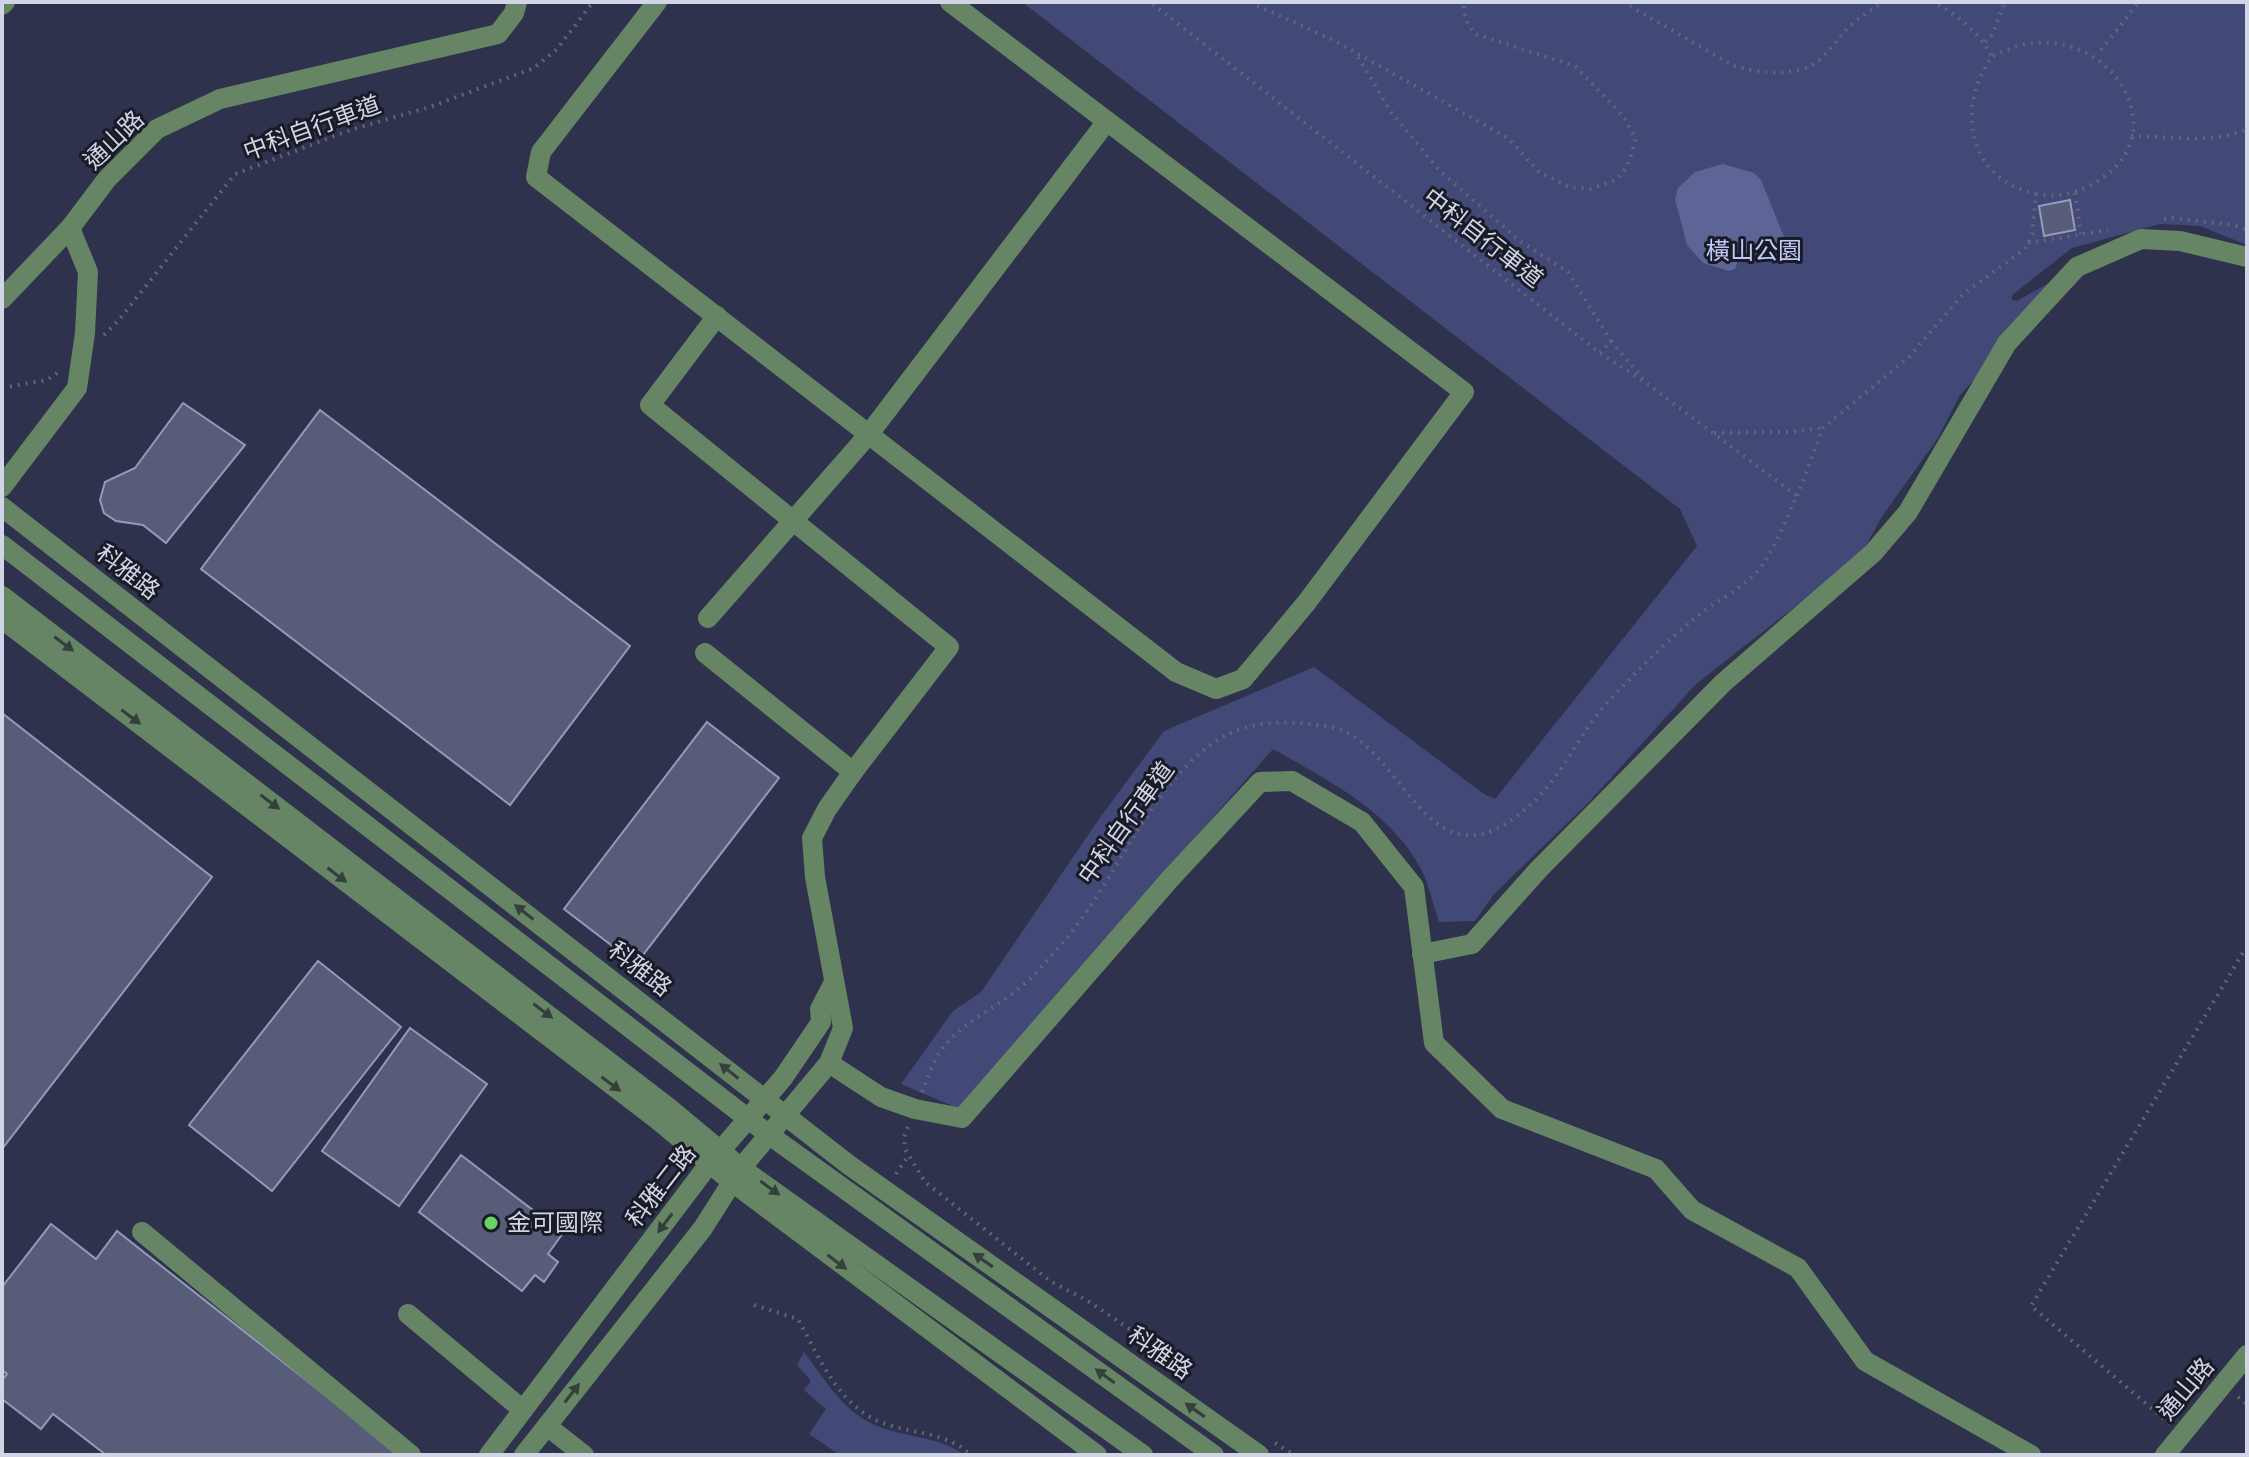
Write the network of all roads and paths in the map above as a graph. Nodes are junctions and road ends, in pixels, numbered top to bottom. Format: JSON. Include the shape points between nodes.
{"nodes":[{"id":1,"x":517,"y":2,"type":"edge"},
{"id":2,"x":593,"y":2,"type":"edge"},
{"id":3,"x":657,"y":2,"type":"edge"},
{"id":4,"x":950,"y":2,"type":"edge"},
{"id":5,"x":1150,"y":2,"type":"edge"},
{"id":6,"x":1250,"y":2,"type":"edge"},
{"id":7,"x":1463,"y":2,"type":"edge"},
{"id":8,"x":1623,"y":2,"type":"edge"},
{"id":9,"x":1883,"y":2,"type":"edge"},
{"id":10,"x":1933,"y":2,"type":"edge"},
{"id":11,"x":1950,"y":2,"type":"edge"},
{"id":12,"x":2005,"y":2,"type":"edge"},
{"id":13,"x":2139,"y":2,"type":"edge"},
{"id":14,"x":1951,"y":10,"type":"junction"},
{"id":15,"x":2020,"y":38,"type":"dead end"},
{"id":16,"x":1985,"y":42,"type":"junction"},
{"id":17,"x":2096,"y":45,"type":"dead end"},
{"id":18,"x":2101,"y":50,"type":"junction"},
{"id":19,"x":1357,"y":55,"type":"junction"},
{"id":20,"x":2108,"y":56,"type":"dead end"},
{"id":21,"x":1992,"y":57,"type":"junction"},
{"id":22,"x":2122,"y":73,"type":"dead end"},
{"id":23,"x":1107,"y":121,"type":"junction"},
{"id":24,"x":2247,"y":129,"type":"edge"},
{"id":25,"x":2131,"y":136,"type":"junction"},
{"id":26,"x":2075,"y":193,"type":"junction"},
{"id":27,"x":2036,"y":194,"type":"junction"},
{"id":28,"x":70,"y":228,"type":"junction"},
{"id":29,"x":2081,"y":235,"type":"dead end"},
{"id":30,"x":2247,"y":257,"type":"edge"},
{"id":31,"x":2,"y":299,"type":"edge"},
{"id":32,"x":717,"y":316,"type":"junction"},
{"id":33,"x":1611,"y":341,"type":"junction"},
{"id":34,"x":1600,"y":353,"type":"junction"},
{"id":35,"x":82,"y":356,"type":"junction"},
{"id":36,"x":1646,"y":383,"type":"junction"},
{"id":37,"x":2,"y":388,"type":"edge"},
{"id":38,"x":1823,"y":428,"type":"junction"},
{"id":39,"x":1712,"y":433,"type":"junction"},
{"id":40,"x":869,"y":434,"type":"junction"},
{"id":41,"x":2,"y":487,"type":"edge"},
{"id":42,"x":1797,"y":496,"type":"junction"},
{"id":43,"x":2,"y":507,"type":"edge"},
{"id":44,"x":793,"y":521,"type":"junction"},
{"id":45,"x":2,"y":545,"type":"edge"},
{"id":46,"x":2,"y":596,"type":"edge"},
{"id":47,"x":708,"y":618,"type":"dead end"},
{"id":48,"x":2,"y":619,"type":"edge"},
{"id":49,"x":705,"y":653,"type":"dead end"},
{"id":50,"x":853,"y":772,"type":"junction"},
{"id":51,"x":2247,"y":946,"type":"edge"},
{"id":52,"x":1422,"y":954,"type":"junction"},
{"id":53,"x":833,"y":984,"type":"junction"},
{"id":54,"x":829,"y":1063,"type":"junction"},
{"id":55,"x":765,"y":1098,"type":"junction"},
{"id":56,"x":915,"y":1109,"type":"junction"},
{"id":57,"x":785,"y":1114,"type":"junction"},
{"id":58,"x":747,"y":1118,"type":"junction"},
{"id":59,"x":768,"y":1134,"type":"junction"},
{"id":60,"x":715,"y":1158,"type":"junction"},
{"id":61,"x":736,"y":1174,"type":"junction"},
{"id":62,"x":142,"y":1232,"type":"dead end"},
{"id":63,"x":754,"y":1305,"type":"dead end"},
{"id":64,"x":408,"y":1314,"type":"dead end"},
{"id":65,"x":2247,"y":1355,"type":"edge"},
{"id":66,"x":1178,"y":1373,"type":"dead end"},
{"id":67,"x":523,"y":1410,"type":"junction"},
{"id":68,"x":547,"y":1426,"type":"junction"},
{"id":69,"x":2182,"y":1434,"type":"junction"},
{"id":70,"x":1266,"y":1448,"type":"edge"},
{"id":71,"x":411,"y":1455,"type":"edge"},
{"id":72,"x":489,"y":1455,"type":"edge"},
{"id":73,"x":524,"y":1455,"type":"edge"},
{"id":74,"x":584,"y":1455,"type":"edge"},
{"id":75,"x":971,"y":1455,"type":"edge"},
{"id":76,"x":1097,"y":1455,"type":"edge"},
{"id":77,"x":1143,"y":1455,"type":"edge"},
{"id":78,"x":1214,"y":1455,"type":"edge"},
{"id":79,"x":1294,"y":1455,"type":"edge"},
{"id":80,"x":2031,"y":1455,"type":"edge"},
{"id":81,"x":2165,"y":1455,"type":"edge"}],
"edges":[{"from":1,"to":28,"type":"street","name":"通山路","via":[[498,34],[220,99],[157,129],[107,179]]},
{"from":2,"to":35,"type":"path","name":"中科自行車道","via":[[557,49],[534,68],[235,174],[118,321]]},
{"from":3,"to":32,"type":"street","via":[[541,152],[536,177]]},
{"from":4,"to":23,"type":"street"},
{"from":5,"to":34,"type":"path","name":"中科自行車道"},
{"from":6,"to":19,"type":"path"},
{"from":7,"to":19,"type":"path","via":[[1475,34],[1575,66],[1623,116],[1636,139],[1627,167],[1616,180],[1590,189],[1569,187],[1539,172],[1508,138]]},
{"from":8,"to":9,"type":"path","via":[[1734,66],[1766,71],[1802,69],[1819,61],[1848,28]]},
{"from":10,"to":14,"type":"path"},
{"from":11,"to":14,"type":"path"},
{"from":12,"to":16,"type":"path"},
{"from":13,"to":18,"type":"path"},
{"from":14,"to":16,"type":"path"},
{"from":15,"to":21,"type":"path"},
{"from":16,"to":21,"type":"path"},
{"from":17,"to":18,"type":"path"},
{"from":18,"to":20,"type":"path"},
{"from":19,"to":33,"type":"path","via":[[1391,112],[1440,171],[1520,241],[1568,272]]},
{"from":21,"to":27,"type":"path","via":[[1971,98],[1971,126],[1979,153],[1997,175]]},
{"from":22,"to":25,"type":"path","via":[[2134,110]]},
{"from":23,"to":40,"type":"street"},
{"from":23,"to":40,"type":"street","via":[[1464,392],[1307,602],[1243,679],[1216,689],[1176,672]]},
{"from":24,"to":25,"type":"path","via":[[2208,138]]},
{"from":25,"to":26,"type":"path","via":[[2120,160],[2100,181]]},
{"from":26,"to":27,"type":"path"},
{"from":26,"to":29,"type":"path"},
{"from":27,"to":38,"type":"path","name":"中科自行車道","via":[[2025,249],[1963,294],[1909,357]]},
{"from":28,"to":31,"type":"street","name":"通山路"},
{"from":28,"to":35,"type":"street","via":[[88,272]]},
{"from":30,"to":52,"type":"street","via":[[2180,241],[2141,239],[2077,267],[2007,343],[1908,512],[1873,553],[1723,683],[1472,944]]},
{"from":32,"to":40,"type":"street"},
{"from":32,"to":44,"type":"street","via":[[650,405]]},
{"from":33,"to":34,"type":"path"},
{"from":33,"to":36,"type":"path"},
{"from":34,"to":36,"type":"path","name":"中科自行車道"},
{"from":35,"to":37,"type":"path","name":"中科自行車道","via":[[47,380]]},
{"from":35,"to":41,"type":"street","via":[[77,388]]},
{"from":36,"to":39,"type":"path","name":"中科自行車道"},
{"from":38,"to":39,"type":"path"},
{"from":38,"to":42,"type":"path","name":"中科自行車道"},
{"from":39,"to":42,"type":"path","name":"中科自行車道"},
{"from":40,"to":44,"type":"street"},
{"from":42,"to":56,"type":"path","name":"中科自行車道","via":[[1763,565],[1631,677],[1540,796],[1488,833],[1464,835],[1445,828],[1360,739],[1335,727],[1267,723],[1217,740],[1162,796],[1067,937],[1020,989],[964,1026],[939,1053]]},
{"from":55,"to":43,"type":"street","name":"科雅路","one_way":true},
{"from":44,"to":47,"type":"street"},
{"from":44,"to":50,"type":"street","name":"科雅二路","via":[[949,647]]},
{"from":45,"to":58,"type":"street"},
{"from":46,"to":60,"type":"street","one_way":true,"via":[[657,1098]]},
{"from":48,"to":60,"type":"street","one_way":true,"via":[[658,1120]]},
{"from":49,"to":50,"type":"street"},
{"from":50,"to":53,"type":"street","name":"科雅二路","via":[[812,838]]},
{"from":51,"to":69,"type":"path","via":[[2031,1306]]},
{"from":52,"to":56,"type":"street","via":[[1414,887],[1362,822],[1292,781],[1260,782],[962,1118]]},
{"from":52,"to":80,"type":"street","via":[[1434,1043],[1502,1109],[1656,1169],[1692,1210],[1798,1268],[1865,1361]]},
{"from":53,"to":54,"type":"street","name":"科雅二路","via":[[843,1028]]},
{"from":53,"to":55,"type":"street","name":"科雅二路","via":[[820,1009],[821,1022]]},
{"from":54,"to":56,"type":"street","via":[[881,1097]]},
{"from":54,"to":57,"type":"street","name":"科雅二路"},
{"from":55,"to":57,"type":"street","name":"科雅路"},
{"from":55,"to":58,"type":"street","name":"科雅二路"},
{"from":56,"to":66,"type":"path","name":"中科自行車道","via":[[905,1149],[925,1182],[1050,1281],[1131,1330]]},
{"from":57,"to":59,"type":"street","name":"科雅二路"},
{"from":70,"to":57,"type":"street","name":"科雅路","one_way":true,"via":[[849,1165]]},
{"from":58,"to":59,"type":"street"},
{"from":58,"to":60,"type":"street","name":"科雅二路"},
{"from":59,"to":61,"type":"street","name":"科雅二路"},
{"from":78,"to":59,"type":"street","one_way":true},
{"from":60,"to":61,"type":"street"},
{"from":60,"to":67,"type":"street","name":"科雅二路","one_way":true},
{"from":68,"to":61,"type":"street","name":"科雅二路","one_way":true,"via":[[703,1228]]},
{"from":61,"to":76,"type":"street","one_way":true},
{"from":61,"to":77,"type":"street","one_way":true},
{"from":62,"to":71,"type":"street"},
{"from":63,"to":75,"type":"path","via":[[798,1319],[829,1379],[868,1415],[948,1438]]},
{"from":64,"to":67,"type":"street"},
{"from":65,"to":69,"type":"street","name":"通山路"},
{"from":67,"to":72,"type":"street","name":"科雅二路"},
{"from":68,"to":73,"type":"street","name":"科雅二路"},
{"from":68,"to":74,"type":"street"},
{"from":69,"to":81,"type":"street","name":"通山路"},
{"from":70,"to":79,"type":"path"}]}
